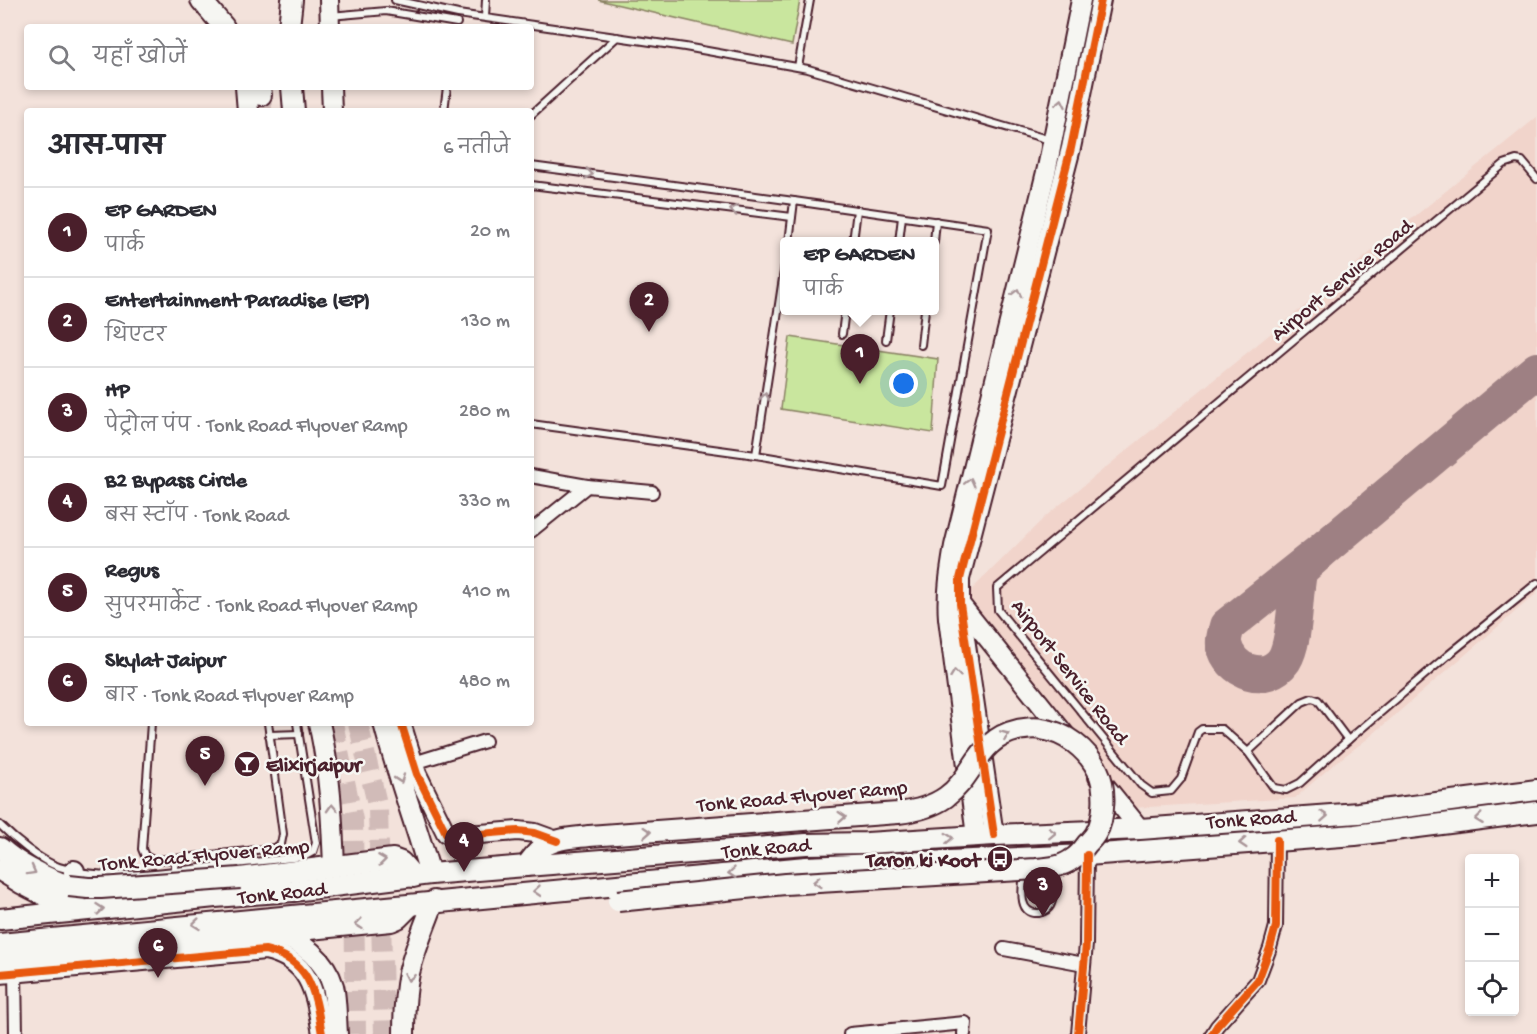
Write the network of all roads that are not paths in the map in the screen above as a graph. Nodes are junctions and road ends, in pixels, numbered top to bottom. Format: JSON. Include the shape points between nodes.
{"nodes":[{"id":1,"x":201,"y":0,"type":"edge"},
{"id":2,"x":292,"y":0,"type":"edge"},
{"id":3,"x":394,"y":0,"type":"edge"},
{"id":4,"x":486,"y":0,"type":"edge"},
{"id":5,"x":810,"y":0,"type":"edge"},
{"id":6,"x":1081,"y":0,"type":"edge"},
{"id":7,"x":1101,"y":0,"type":"edge"},
{"id":8,"x":330,"y":14,"type":"edge"},
{"id":9,"x":458,"y":14,"type":"junction"},
{"id":10,"x":485,"y":17,"type":"junction"},
{"id":11,"x":221,"y":24,"type":"edge"},
{"id":12,"x":289,"y":24,"type":"edge"},
{"id":13,"x":451,"y":24,"type":"edge"},
{"id":14,"x":456,"y":24,"type":"edge"},
{"id":15,"x":531,"y":24,"type":"edge"},
{"id":16,"x":534,"y":24,"type":"edge"},
{"id":17,"x":617,"y":37,"type":"junction"},
{"id":18,"x":798,"y":67,"type":"junction"},
{"id":19,"x":255,"y":90,"type":"edge"},
{"id":20,"x":292,"y":90,"type":"edge"},
{"id":21,"x":331,"y":90,"type":"edge"},
{"id":22,"x":447,"y":90,"type":"edge"},
{"id":23,"x":249,"y":108,"type":"tunnel mouth"},
{"id":24,"x":294,"y":108,"type":"edge"},
{"id":25,"x":332,"y":108,"type":"edge"},
{"id":26,"x":444,"y":108,"type":"edge"},
{"id":27,"x":534,"y":112,"type":"edge"},
{"id":28,"x":1053,"y":141,"type":"junction"},
{"id":29,"x":534,"y":166,"type":"edge"},
{"id":30,"x":1537,"y":178,"type":"edge"},
{"id":31,"x":534,"y":184,"type":"edge"},
{"id":32,"x":795,"y":201,"type":"junction"},
{"id":33,"x":857,"y":210,"type":"junction"},
{"id":34,"x":902,"y":216,"type":"junction"},
{"id":35,"x":792,"y":217,"type":"junction"},
{"id":36,"x":936,"y":222,"type":"junction"},
{"id":37,"x":790,"y":237,"type":"edge"},
{"id":38,"x":854,"y":237,"type":"edge"},
{"id":39,"x":900,"y":237,"type":"edge"},
{"id":40,"x":934,"y":237,"type":"edge"},
{"id":41,"x":780,"y":298,"type":"edge"},
{"id":42,"x":844,"y":315,"type":"edge"},
{"id":43,"x":889,"y":315,"type":"edge"},
{"id":44,"x":924,"y":315,"type":"edge"},
{"id":45,"x":842,"y":334,"type":"dead end"},
{"id":46,"x":886,"y":340,"type":"dead end"},
{"id":47,"x":921,"y":345,"type":"dead end"},
{"id":48,"x":534,"y":424,"type":"edge"},
{"id":49,"x":756,"y":454,"type":"junction"},
{"id":50,"x":534,"y":477,"type":"edge"},
{"id":51,"x":587,"y":486,"type":"junction"},
{"id":52,"x":652,"y":492,"type":"dead end"},
{"id":53,"x":534,"y":529,"type":"edge"},
{"id":54,"x":1537,"y":583,"type":"edge"},
{"id":55,"x":960,"y":604,"type":"junction"},
{"id":56,"x":151,"y":726,"type":"edge"},
{"id":57,"x":268,"y":726,"type":"edge"},
{"id":58,"x":298,"y":726,"type":"edge"},
{"id":59,"x":320,"y":726,"type":"edge"},
{"id":60,"x":385,"y":726,"type":"edge"},
{"id":61,"x":402,"y":726,"type":"edge"},
{"id":62,"x":299,"y":734,"type":"junction"},
{"id":63,"x":269,"y":735,"type":"junction"},
{"id":64,"x":1348,"y":740,"type":"junction"},
{"id":65,"x":485,"y":741,"type":"dead end"},
{"id":66,"x":1248,"y":752,"type":"junction"},
{"id":67,"x":414,"y":763,"type":"junction"},
{"id":68,"x":1537,"y":790,"type":"edge"},
{"id":69,"x":1537,"y":812,"type":"edge"},
{"id":70,"x":0,"y":825,"type":"edge"},
{"id":71,"x":1140,"y":829,"type":"junction"},
{"id":72,"x":985,"y":836,"type":"junction"},
{"id":73,"x":1277,"y":840,"type":"junction"},
{"id":74,"x":557,"y":841,"type":"junction"},
{"id":75,"x":0,"y":848,"type":"edge"},
{"id":76,"x":1087,"y":855,"type":"junction"},
{"id":77,"x":210,"y":856,"type":"junction"},
{"id":78,"x":1058,"y":856,"type":"junction"},
{"id":79,"x":1025,"y":858,"type":"junction"},
{"id":80,"x":175,"y":859,"type":"junction"},
{"id":81,"x":334,"y":866,"type":"junction"},
{"id":82,"x":526,"y":866,"type":"junction"},
{"id":83,"x":211,"y":867,"type":"junction"},
{"id":84,"x":0,"y":870,"type":"edge"},
{"id":85,"x":74,"y":871,"type":"junction"},
{"id":86,"x":175,"y":871,"type":"junction"},
{"id":87,"x":422,"y":876,"type":"junction"},
{"id":88,"x":584,"y":887,"type":"junction"},
{"id":89,"x":434,"y":902,"type":"junction"},
{"id":90,"x":411,"y":905,"type":"junction"},
{"id":91,"x":75,"y":911,"type":"junction"},
{"id":92,"x":0,"y":919,"type":"edge"},
{"id":93,"x":266,"y":933,"type":"junction"},
{"id":94,"x":0,"y":944,"type":"edge"},
{"id":95,"x":1004,"y":949,"type":"dead end"},
{"id":96,"x":1084,"y":964,"type":"junction"},
{"id":97,"x":5,"y":969,"type":"edge"},
{"id":98,"x":16,"y":1034,"type":"edge"},
{"id":99,"x":322,"y":1034,"type":"edge"},
{"id":100,"x":338,"y":1034,"type":"edge"},
{"id":101,"x":405,"y":1034,"type":"edge"},
{"id":102,"x":850,"y":1034,"type":"edge"},
{"id":103,"x":964,"y":1034,"type":"edge"},
{"id":104,"x":1078,"y":1034,"type":"edge"},
{"id":105,"x":1212,"y":1034,"type":"edge"}],
"edges":[{"from":1,"to":11,"type":"main road"},
{"from":2,"to":12,"type":"main road"},
{"from":3,"to":9,"type":"lane"},
{"from":4,"to":10,"type":"lane"},
{"from":5,"to":18,"type":"lane"},
{"from":28,"to":6,"type":"street","one_way":true},
{"from":7,"to":55,"type":"street","via":[[1071,148],[960,579]]},
{"from":8,"to":13,"type":"lane","via":[[386,11]]},
{"from":9,"to":10,"type":"lane"},
{"from":9,"to":14,"type":"lane"},
{"from":10,"to":15,"type":"lane"},
{"from":16,"to":17,"type":"lane"},
{"from":17,"to":18,"type":"lane"},
{"from":17,"to":27,"type":"lane"},
{"from":18,"to":28,"type":"lane"},
{"from":19,"to":23,"type":"main road"},
{"from":20,"to":24,"type":"main road"},
{"from":21,"to":25,"type":"street"},
{"from":22,"to":26,"type":"lane"},
{"from":72,"to":28,"type":"street","one_way":true,"via":[[948,618],[949,575]]},
{"from":29,"to":32,"type":"lane","one_way":true},
{"from":30,"to":66,"type":"lane","name":"Airport Service Road","via":[[1522,161],[1504,164],[997,588],[998,610],[1141,785],[1152,793],[1171,791],[1181,779],[1202,729],[1222,729]]},
{"from":35,"to":31,"type":"lane","one_way":true},
{"from":32,"to":33,"type":"lane"},
{"from":32,"to":35,"type":"lane"},
{"from":33,"to":34,"type":"lane"},
{"from":33,"to":38,"type":"lane"},
{"from":34,"to":36,"type":"lane"},
{"from":34,"to":39,"type":"lane"},
{"from":35,"to":37,"type":"lane"},
{"from":36,"to":40,"type":"lane"},
{"from":36,"to":49,"type":"lane","via":[[987,229],[942,486]]},
{"from":49,"to":41,"type":"lane","one_way":true},
{"from":42,"to":45,"type":"lane"},
{"from":43,"to":46,"type":"lane"},
{"from":44,"to":47,"type":"lane"},
{"from":48,"to":49,"type":"lane"},
{"from":50,"to":51,"type":"street"},
{"from":51,"to":52,"type":"street"},
{"from":51,"to":53,"type":"street"},
{"from":54,"to":64,"type":"lane","name":"Airport Service Road"},
{"from":55,"to":71,"type":"street"},
{"from":55,"to":72,"type":"street"},
{"from":56,"to":80,"type":"lane","via":[[142,849],[153,860]]},
{"from":57,"to":63,"type":"lane"},
{"from":58,"to":62,"type":"lane"},
{"from":81,"to":59,"type":"main road","one_way":true,"via":[[332,798]]},
{"from":60,"to":87,"type":"main road","one_way":true,"via":[[417,829]]},
{"from":61,"to":67,"type":"street"},
{"from":62,"to":63,"type":"lane"},
{"from":62,"to":83,"type":"lane","via":[[316,843],[313,852],[304,857]]},
{"from":63,"to":77,"type":"lane","via":[[283,834],[281,844]]},
{"from":64,"to":66,"type":"lane","name":"Airport Service Road","via":[[1300,783],[1286,790],[1274,788]]},
{"from":64,"to":66,"type":"lane","via":[[1318,700],[1312,698],[1302,702]]},
{"from":65,"to":67,"type":"street"},
{"from":67,"to":74,"type":"street","via":[[446,833],[456,836],[518,831]]},
{"from":71,"to":68,"type":"main road","name":"Tonk Road","one_way":true,"via":[[1358,813]]},
{"from":69,"to":73,"type":"main road","name":"Tonk Road","one_way":true,"via":[[1355,835]]},
{"from":70,"to":85,"type":"lane","via":[[40,857]]},
{"from":72,"to":71,"type":"main road","name":"Tonk Road","one_way":true},
{"from":82,"to":72,"type":"main road","name":"Tonk Road","one_way":true,"via":[[806,844]]},
{"from":73,"to":76,"type":"main road","name":"Tonk Road","one_way":true},
{"from":73,"to":105,"type":"street","via":[[1276,926],[1270,948],[1258,980]]},
{"from":74,"to":82,"type":"main road","name":"Tonk Road Flyover Ramp","via":[[540,849]]},
{"from":74,"to":88,"type":"main road","name":"Tonk Road Flyover Ramp","one_way":true,"bridge":true,"via":[[923,809],[947,797],[998,737],[1024,729],[1040,728],[1068,737],[1099,772],[1104,798],[1096,834],[1081,853],[1065,864],[1026,870],[785,884],[618,902]]},
{"from":75,"to":81,"type":"main road","name":"Tonk Road Flyover Ramp","one_way":true,"bridge":true,"via":[[48,879],[88,888],[240,878]]},
{"from":76,"to":78,"type":"main road","name":"Tonk Road"},
{"from":76,"to":96,"type":"street"},
{"from":77,"to":80,"type":"lane"},
{"from":77,"to":83,"type":"lane"},
{"from":78,"to":79,"type":"main road","name":"Tonk Road"},
{"from":78,"to":79,"type":"lane","via":[[1050,906],[1036,913],[1029,911],[1022,899]]},
{"from":79,"to":88,"type":"main road","name":"Tonk Road","one_way":true,"via":[[806,867]]},
{"from":80,"to":86,"type":"lane"},
{"from":81,"to":87,"type":"main road","name":"Tonk Road Flyover Ramp","one_way":true,"via":[[393,859]]},
{"from":82,"to":87,"type":"main road","name":"Tonk Road"},
{"from":83,"to":86,"type":"lane"},
{"from":84,"to":91,"type":"main road"},
{"from":85,"to":86,"type":"lane"},
{"from":85,"to":91,"type":"main road"},
{"from":91,"to":87,"type":"main road","name":"Tonk Road","one_way":true},
{"from":88,"to":89,"type":"main road","name":"Tonk Road","one_way":true},
{"from":89,"to":90,"type":"main road","name":"Tonk Road"},
{"from":89,"to":101,"type":"main road","one_way":true,"via":[[409,975]]},
{"from":90,"to":93,"type":"main road","one_way":true,"via":[[391,921]]},
{"from":90,"to":94,"type":"main road","name":"Tonk Road","one_way":true},
{"from":91,"to":92,"type":"main road","name":"Tonk Road"},
{"from":93,"to":97,"type":"main road"},
{"from":93,"to":100,"type":"main road","via":[[284,936],[321,961],[333,986]]},
{"from":95,"to":96,"type":"street"},
{"from":96,"to":104,"type":"street"},
{"from":97,"to":98,"type":"street"},
{"from":97,"to":99,"type":"street","via":[[275,952],[303,972],[314,990]]},
{"from":102,"to":103,"type":"street","via":[[965,1023]]}]}
